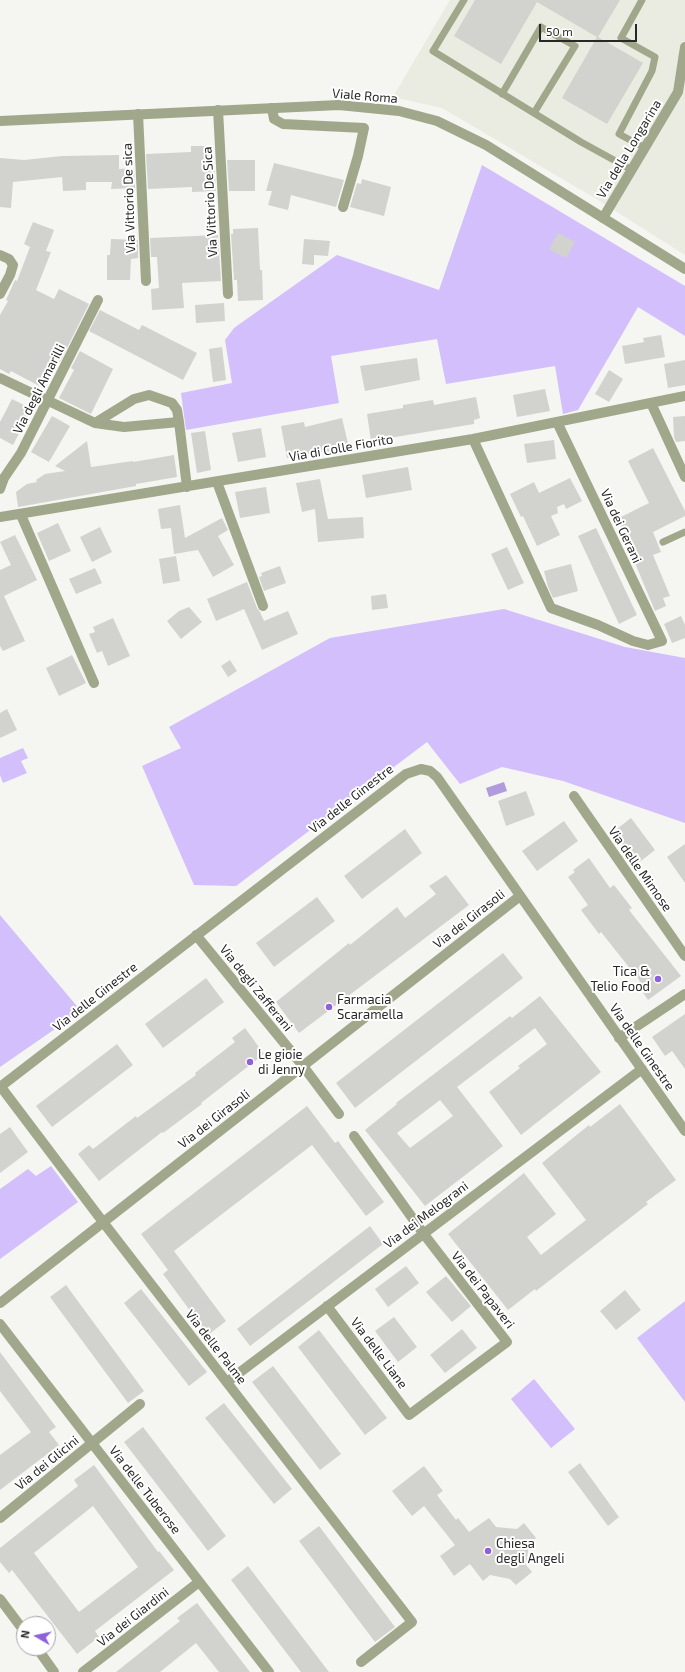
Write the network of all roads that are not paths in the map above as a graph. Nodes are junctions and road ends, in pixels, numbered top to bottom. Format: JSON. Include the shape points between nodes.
{"nodes":[{"id":1,"x":464,"y":0,"type":"edge"},
{"id":2,"x":642,"y":0,"type":"edge"},
{"id":3,"x":685,"y":47,"type":"edge"},
{"id":4,"x":502,"y":94,"type":"junction"},
{"id":5,"x":681,"y":94,"type":"edge"},
{"id":6,"x":272,"y":108,"type":"junction"},
{"id":7,"x":218,"y":110,"type":"junction"},
{"id":8,"x":534,"y":113,"type":"junction"},
{"id":9,"x":138,"y":114,"type":"junction"},
{"id":10,"x":0,"y":121,"type":"edge"},
{"id":11,"x":645,"y":148,"type":"junction"},
{"id":12,"x":632,"y":170,"type":"junction"},
{"id":13,"x":343,"y":207,"type":"dead end"},
{"id":14,"x":603,"y":218,"type":"junction"},
{"id":15,"x":0,"y":255,"type":"edge"},
{"id":16,"x":684,"y":269,"type":"edge"},
{"id":17,"x":146,"y":281,"type":"dead end"},
{"id":18,"x":0,"y":294,"type":"edge"},
{"id":19,"x":228,"y":294,"type":"dead end"},
{"id":20,"x":98,"y":300,"type":"dead end"},
{"id":21,"x":0,"y":378,"type":"edge"},
{"id":22,"x":685,"y":396,"type":"edge"},
{"id":23,"x":48,"y":401,"type":"junction"},
{"id":24,"x":651,"y":403,"type":"junction"},
{"id":25,"x":179,"y":422,"type":"junction"},
{"id":26,"x":557,"y":422,"type":"junction"},
{"id":27,"x":96,"y":423,"type":"junction"},
{"id":28,"x":473,"y":439,"type":"junction"},
{"id":29,"x":685,"y":477,"type":"edge"},
{"id":30,"x":217,"y":482,"type":"junction"},
{"id":31,"x":187,"y":487,"type":"junction"},
{"id":32,"x":0,"y":489,"type":"edge"},
{"id":33,"x":21,"y":515,"type":"junction"},
{"id":34,"x":0,"y":517,"type":"edge"},
{"id":35,"x":685,"y":532,"type":"edge"},
{"id":36,"x":663,"y":542,"type":"dead end"},
{"id":37,"x":263,"y":606,"type":"dead end"},
{"id":38,"x":94,"y":683,"type":"dead end"},
{"id":39,"x":574,"y":796,"type":"dead end"},
{"id":40,"x":520,"y":896,"type":"junction"},
{"id":41,"x":196,"y":935,"type":"junction"},
{"id":42,"x":685,"y":956,"type":"edge"},
{"id":43,"x":685,"y":994,"type":"edge"},
{"id":44,"x":619,"y":1038,"type":"junction"},
{"id":45,"x":303,"y":1066,"type":"junction"},
{"id":46,"x":642,"y":1069,"type":"junction"},
{"id":47,"x":0,"y":1087,"type":"edge"},
{"id":48,"x":339,"y":1114,"type":"dead end"},
{"id":49,"x":685,"y":1131,"type":"edge"},
{"id":50,"x":354,"y":1136,"type":"dead end"},
{"id":51,"x":103,"y":1222,"type":"junction"},
{"id":52,"x":423,"y":1233,"type":"junction"},
{"id":53,"x":0,"y":1303,"type":"edge"},
{"id":54,"x":327,"y":1306,"type":"junction"},
{"id":55,"x":0,"y":1324,"type":"edge"},
{"id":56,"x":227,"y":1382,"type":"junction"},
{"id":57,"x":140,"y":1404,"type":"dead end"},
{"id":58,"x":409,"y":1415,"type":"joint"},
{"id":59,"x":92,"y":1444,"type":"junction"},
{"id":60,"x":0,"y":1518,"type":"edge"},
{"id":61,"x":199,"y":1582,"type":"junction"},
{"id":62,"x":0,"y":1599,"type":"edge"},
{"id":63,"x":16,"y":1620,"type":"edge"},
{"id":64,"x":42,"y":1656,"type":"edge"},
{"id":65,"x":361,"y":1662,"type":"dead end"},
{"id":66,"x":54,"y":1672,"type":"edge"},
{"id":67,"x":83,"y":1672,"type":"edge"},
{"id":68,"x":269,"y":1672,"type":"edge"}],
"edges":[{"from":1,"to":4,"type":"lane","via":[[433,52]]},
{"from":2,"to":11,"type":"lane","via":[[621,38],[655,57],[652,71],[619,134]]},
{"from":3,"to":5,"type":"street","name":"Via della Longarina"},
{"from":4,"to":8,"type":"lane"},
{"from":4,"to":8,"type":"lane","via":[[541,27],[575,46]]},
{"from":5,"to":11,"type":"street","name":"Via della Longarina"},
{"from":6,"to":7,"type":"street","name":"Viale Roma"},
{"from":6,"to":13,"type":"street","via":[[274,119],[283,124],[364,128]]},
{"from":6,"to":14,"type":"street","name":"Viale Roma","via":[[339,105],[399,111],[437,121],[486,145]]},
{"from":7,"to":9,"type":"street","name":"Viale Roma"},
{"from":7,"to":19,"type":"street","name":"Via Vittorio De Sica"},
{"from":8,"to":12,"type":"lane"},
{"from":9,"to":10,"type":"street","name":"Viale Roma"},
{"from":9,"to":17,"type":"street","name":"Via Vittorio De sica"},
{"from":11,"to":12,"type":"street","name":"Via della Longarina"},
{"from":12,"to":14,"type":"street","name":"Via della Longarina"},
{"from":14,"to":16,"type":"street","name":"Viale Roma"},
{"from":15,"to":18,"type":"street","via":[[13,264]]},
{"from":20,"to":23,"type":"street","name":"Via degli Amarilli"},
{"from":21,"to":23,"type":"street"},
{"from":22,"to":24,"type":"street","name":"Via di Colle Fiorito"},
{"from":23,"to":27,"type":"street"},
{"from":23,"to":32,"type":"street","name":"Via degli Amarilli"},
{"from":24,"to":26,"type":"street","name":"Via di Colle Fiorito"},
{"from":24,"to":29,"type":"street"},
{"from":25,"to":27,"type":"street","via":[[124,427]]},
{"from":25,"to":27,"type":"street","via":[[177,410],[172,403],[149,395],[134,399]]},
{"from":25,"to":31,"type":"street"},
{"from":26,"to":28,"type":"street","name":"Via di Colle Fiorito"},
{"from":26,"to":28,"type":"street","name":"Via dei Gerani","via":[[662,641],[648,645],[633,642],[598,625],[551,608]]},
{"from":28,"to":30,"type":"street","name":"Via di Colle Fiorito"},
{"from":30,"to":31,"type":"street","name":"Via di Colle Fiorito"},
{"from":30,"to":37,"type":"street"},
{"from":31,"to":33,"type":"street","name":"Via di Colle Fiorito"},
{"from":33,"to":34,"type":"street","name":"Via di Colle Fiorito"},
{"from":33,"to":38,"type":"street"},
{"from":35,"to":36,"type":"lane"},
{"from":39,"to":42,"type":"street","name":"Via delle Mimose"},
{"from":40,"to":41,"type":"street","name":"Via delle Ginestre","via":[[437,777],[430,771],[418,770],[406,774]]},
{"from":40,"to":44,"type":"street","name":"Via delle Ginestre"},
{"from":40,"to":45,"type":"street","name":"Via dei Girasoli"},
{"from":41,"to":45,"type":"street","name":"Via degli Zafferani"},
{"from":41,"to":47,"type":"street","name":"Via delle Ginestre"},
{"from":43,"to":44,"type":"street"},
{"from":44,"to":46,"type":"street","name":"Via delle Ginestre"},
{"from":45,"to":48,"type":"street","name":"Via degli Zafferani"},
{"from":45,"to":51,"type":"street","name":"Via dei Girasoli"},
{"from":46,"to":49,"type":"street","name":"Via delle Ginestre"},
{"from":46,"to":52,"type":"street","name":"Via dei Melograni"},
{"from":47,"to":51,"type":"street","name":"Via delle Palme"},
{"from":50,"to":52,"type":"street"},
{"from":51,"to":53,"type":"street","name":"Via dei Girasoli"},
{"from":51,"to":56,"type":"street","name":"Via delle Palme"},
{"from":52,"to":54,"type":"street","name":"Via dei Melograni"},
{"from":52,"to":58,"type":"street","name":"Via dei Papaveri","via":[[507,1342]]},
{"from":54,"to":56,"type":"street","name":"Via dei Melograni"},
{"from":54,"to":58,"type":"street","name":"Via delle Liane"},
{"from":55,"to":59,"type":"street","name":"Via delle Tuberose"},
{"from":56,"to":65,"type":"street","name":"Via delle Palme","via":[[412,1622]]},
{"from":57,"to":59,"type":"street","name":"Via dei Glicini"},
{"from":59,"to":60,"type":"street","name":"Via dei Glicini"},
{"from":59,"to":61,"type":"street","name":"Via delle Tuberose"},
{"from":61,"to":67,"type":"street","name":"Via dei Giardini"},
{"from":61,"to":68,"type":"street","name":"Via delle Tuberose"},
{"from":62,"to":63,"type":"street"},
{"from":64,"to":66,"type":"street"}]}
